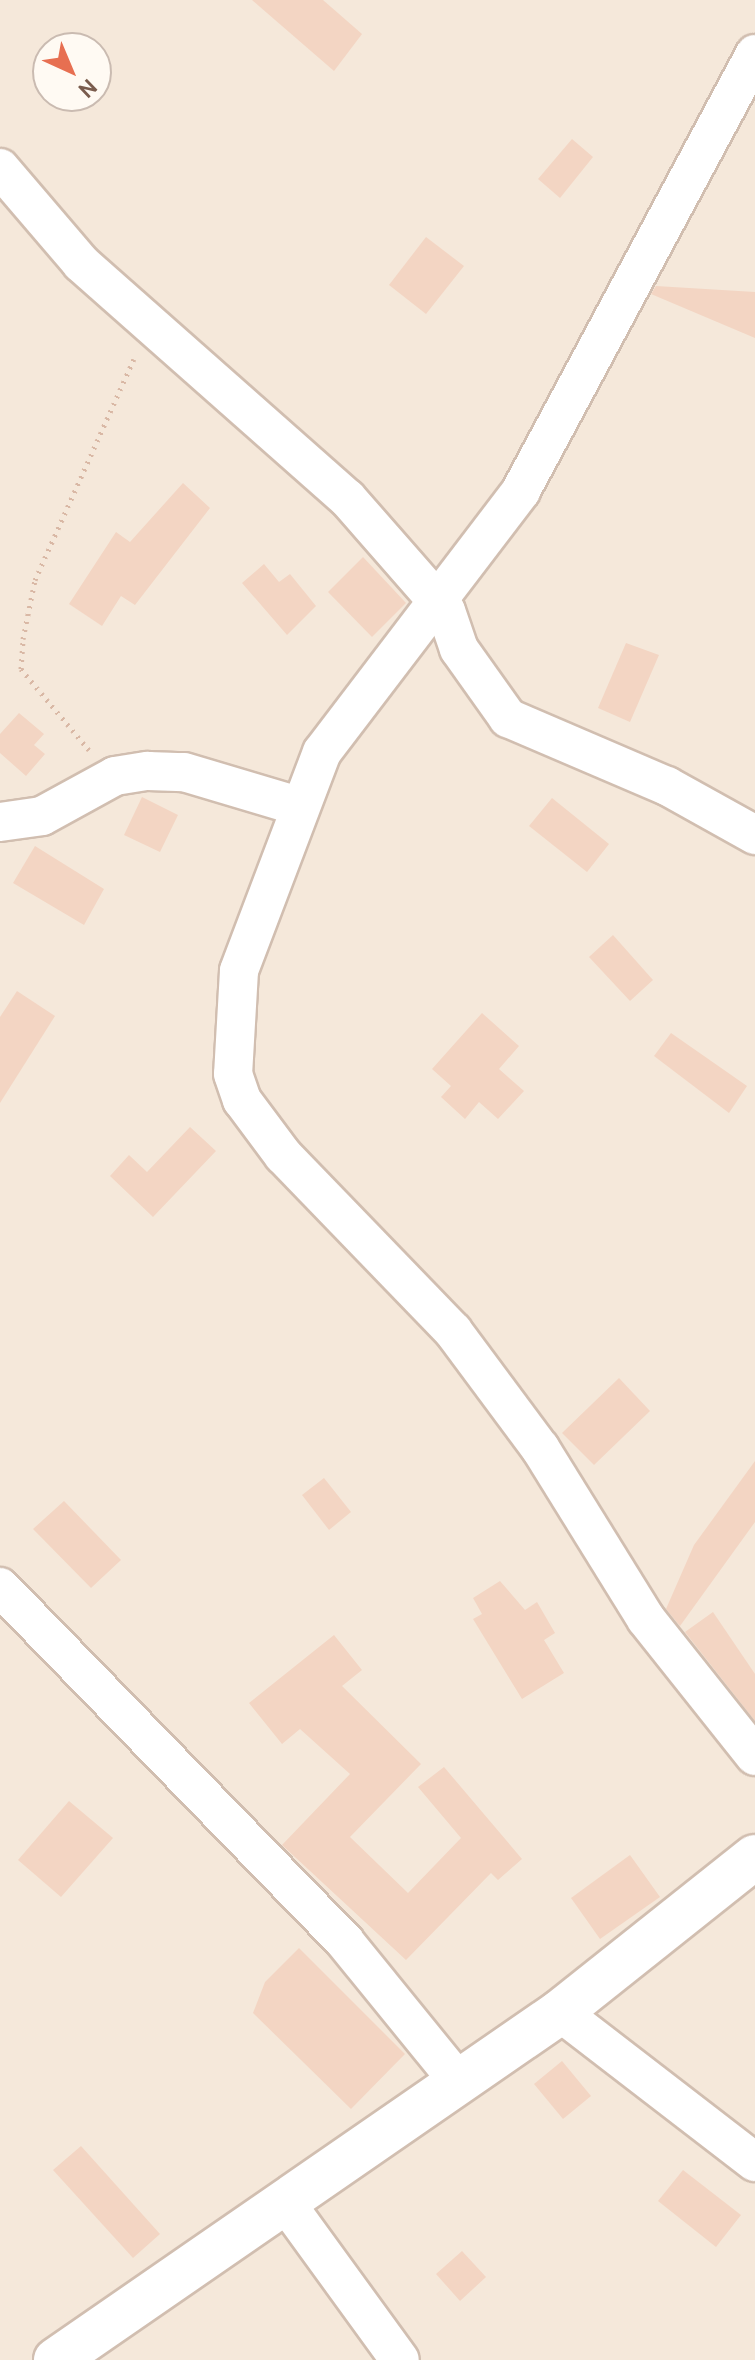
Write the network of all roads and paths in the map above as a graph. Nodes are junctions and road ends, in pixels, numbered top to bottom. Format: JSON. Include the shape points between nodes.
{"nodes":[{"id":1,"x":755,"y":54,"type":"edge"},
{"id":2,"x":0,"y":168,"type":"edge"},
{"id":3,"x":150,"y":323,"type":"junction"},
{"id":4,"x":437,"y":600,"type":"junction"},
{"id":5,"x":115,"y":776,"type":"junction"},
{"id":6,"x":298,"y":806,"type":"junction"},
{"id":7,"x":0,"y":822,"type":"edge"},
{"id":8,"x":755,"y":835,"type":"edge"},
{"id":9,"x":0,"y":1587,"type":"edge"},
{"id":10,"x":755,"y":1756,"type":"edge"},
{"id":11,"x":755,"y":1857,"type":"edge"},
{"id":12,"x":560,"y":2012,"type":"junction"},
{"id":13,"x":457,"y":2080,"type":"junction"},
{"id":14,"x":755,"y":2162,"type":"edge"},
{"id":15,"x":288,"y":2206,"type":"junction"},
{"id":16,"x":56,"y":2360,"type":"edge"},
{"id":17,"x":400,"y":2360,"type":"edge"}],
"edges":[{"from":1,"to":4,"type":"street","via":[[521,491]]},
{"from":2,"to":3,"type":"street","via":[[81,263]]},
{"from":3,"to":4,"type":"street","via":[[347,498]]},
{"from":3,"to":5,"type":"path","via":[[35,580],[23,639],[21,669],[36,694]]},
{"from":4,"to":6,"type":"street","via":[[353,703]]},
{"from":4,"to":8,"type":"street","via":[[459,649],[508,718],[667,786]]},
{"from":5,"to":6,"type":"street","via":[[184,772]]},
{"from":5,"to":7,"type":"street","via":[[42,816]]},
{"from":6,"to":10,"type":"street","via":[[239,971],[233,1074],[242,1100],[351,1232],[453,1331],[546,1457],[646,1619]]},
{"from":9,"to":13,"type":"street","via":[[336,1931]]},
{"from":11,"to":12,"type":"street"},
{"from":12,"to":13,"type":"street"},
{"from":12,"to":14,"type":"street"},
{"from":13,"to":15,"type":"street"},
{"from":15,"to":16,"type":"street"},
{"from":15,"to":17,"type":"street"}]}
